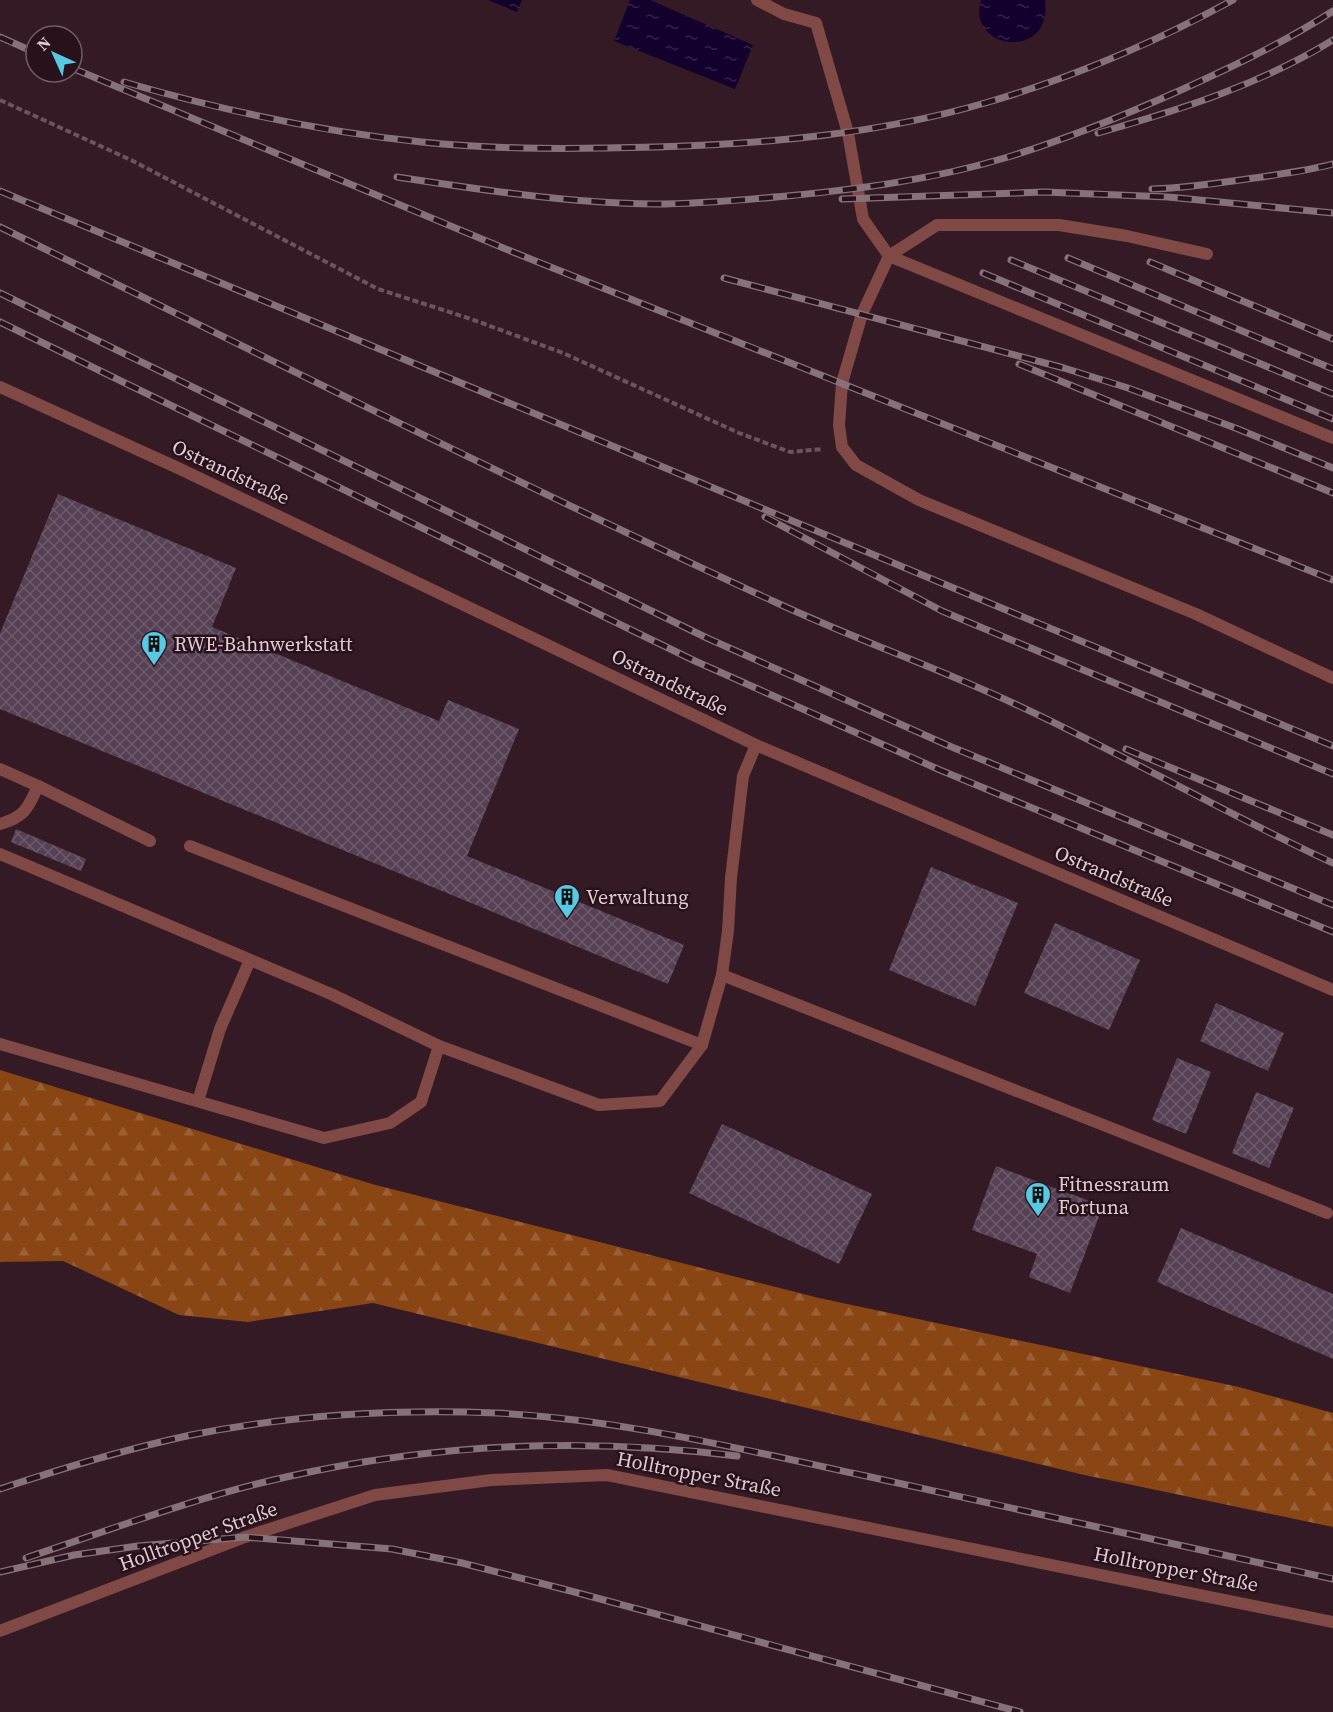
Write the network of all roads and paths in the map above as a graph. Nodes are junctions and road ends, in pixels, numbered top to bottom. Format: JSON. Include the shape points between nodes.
{"nodes":[{"id":1,"x":757,"y":0,"type":"edge"},
{"id":2,"x":0,"y":100,"type":"edge"},
{"id":3,"x":1207,"y":254,"type":"dead end"},
{"id":4,"x":889,"y":256,"type":"junction"},
{"id":5,"x":0,"y":387,"type":"edge"},
{"id":6,"x":1333,"y":438,"type":"edge"},
{"id":7,"x":842,"y":447,"type":"junction"},
{"id":8,"x":1333,"y":678,"type":"edge"},
{"id":9,"x":756,"y":746,"type":"junction"},
{"id":10,"x":0,"y":769,"type":"edge"},
{"id":11,"x":38,"y":786,"type":"junction"},
{"id":12,"x":0,"y":824,"type":"edge"},
{"id":13,"x":150,"y":841,"type":"dead end"},
{"id":14,"x":190,"y":846,"type":"dead end"},
{"id":15,"x":0,"y":854,"type":"edge"},
{"id":16,"x":250,"y":960,"type":"junction"},
{"id":17,"x":722,"y":975,"type":"junction"},
{"id":18,"x":1333,"y":990,"type":"edge"},
{"id":19,"x":0,"y":1044,"type":"edge"},
{"id":20,"x":702,"y":1045,"type":"junction"},
{"id":21,"x":439,"y":1046,"type":"junction"},
{"id":22,"x":198,"y":1101,"type":"junction"},
{"id":23,"x":1327,"y":1213,"type":"dead end"},
{"id":24,"x":1333,"y":1622,"type":"edge"},
{"id":25,"x":0,"y":1632,"type":"edge"}],
"edges":[{"from":1,"to":4,"type":"lane","via":[[816,24],[848,133],[863,219]]},
{"from":2,"to":7,"type":"path","via":[[142,165],[378,289],[563,353],[790,452]]},
{"from":3,"to":4,"type":"lane","via":[[1059,225],[997,224],[937,225]]},
{"from":4,"to":6,"type":"lane"},
{"from":4,"to":7,"type":"lane","via":[[862,314],[842,383]]},
{"from":5,"to":9,"type":"lane","name":"Ostrandstraße","via":[[178,468]]},
{"from":7,"to":8,"type":"lane","via":[[856,465],[919,500],[1197,614]]},
{"from":9,"to":17,"type":"lane","via":[[743,776]]},
{"from":9,"to":18,"type":"lane","name":"Ostrandstraße"},
{"from":10,"to":11,"type":"lane"},
{"from":11,"to":12,"type":"lane","via":[[27,810]]},
{"from":11,"to":13,"type":"lane"},
{"from":14,"to":20,"type":"lane"},
{"from":15,"to":16,"type":"lane"},
{"from":16,"to":21,"type":"lane"},
{"from":16,"to":22,"type":"lane","via":[[220,1029]]},
{"from":17,"to":20,"type":"lane"},
{"from":17,"to":23,"type":"lane"},
{"from":19,"to":22,"type":"lane"},
{"from":20,"to":21,"type":"lane","via":[[660,1101],[599,1105]]},
{"from":21,"to":22,"type":"lane","via":[[421,1102],[390,1123],[324,1138]]},
{"from":24,"to":25,"type":"lane","name":"Holltropper Straße","via":[[607,1475],[491,1480],[375,1495],[244,1537]]}]}
